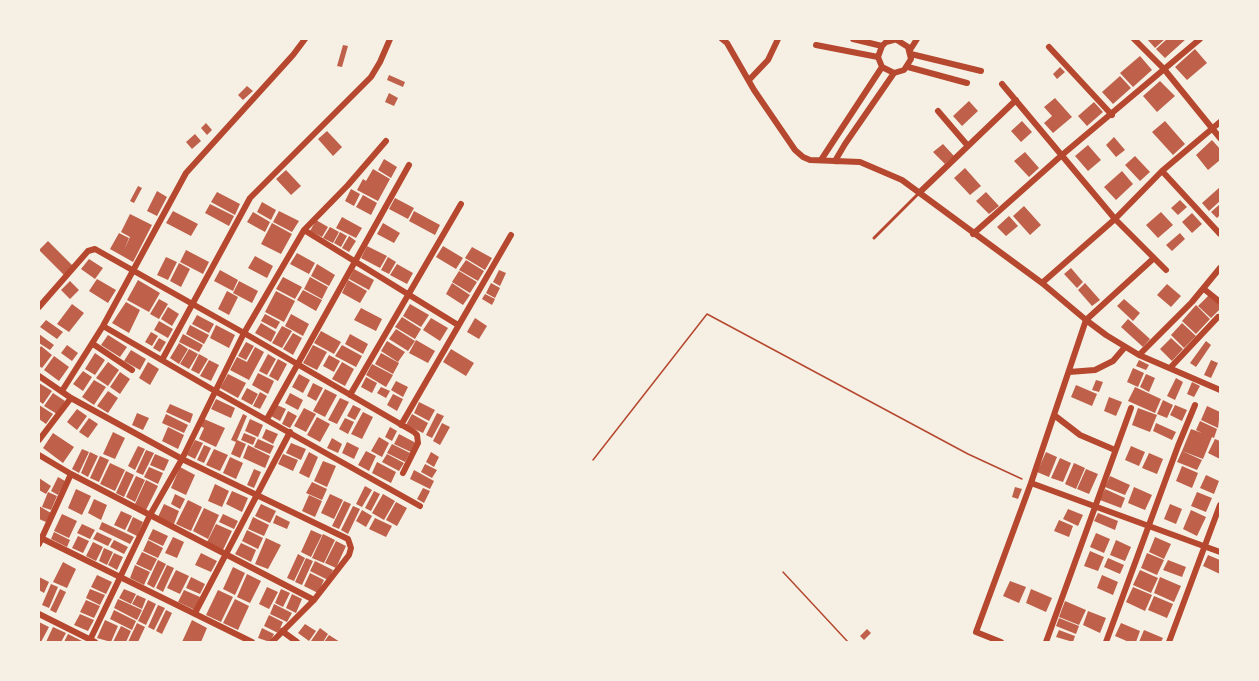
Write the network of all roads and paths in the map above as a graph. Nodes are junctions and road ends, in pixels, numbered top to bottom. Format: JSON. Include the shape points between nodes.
{"nodes":[{"id":1,"x":305,"y":39,"type":"edge"},
{"id":2,"x":390,"y":39,"type":"edge"},
{"id":3,"x":722,"y":39,"type":"edge"},
{"id":4,"x":778,"y":39,"type":"edge"},
{"id":5,"x":854,"y":39,"type":"edge"},
{"id":6,"x":917,"y":39,"type":"edge"},
{"id":7,"x":1134,"y":39,"type":"edge"},
{"id":8,"x":1200,"y":39,"type":"edge"},
{"id":9,"x":897,"y":40,"type":"edge"},
{"id":10,"x":816,"y":45,"type":"dead end"},
{"id":11,"x":882,"y":46,"type":"junction"},
{"id":12,"x":1049,"y":47,"type":"dead end"},
{"id":13,"x":910,"y":52,"type":"junction"},
{"id":14,"x":878,"y":57,"type":"junction"},
{"id":15,"x":882,"y":67,"type":"junction"},
{"id":16,"x":908,"y":67,"type":"junction"},
{"id":17,"x":1164,"y":69,"type":"junction"},
{"id":18,"x":981,"y":71,"type":"dead end"},
{"id":19,"x":894,"y":73,"type":"junction"},
{"id":20,"x":749,"y":80,"type":"junction"},
{"id":21,"x":967,"y":83,"type":"dead end"},
{"id":22,"x":1002,"y":84,"type":"dead end"},
{"id":23,"x":1016,"y":100,"type":"junction"},
{"id":24,"x":938,"y":111,"type":"dead end"},
{"id":25,"x":1112,"y":115,"type":"junction"},
{"id":26,"x":1220,"y":122,"type":"edge"},
{"id":27,"x":1212,"y":128,"type":"junction"},
{"id":28,"x":1220,"y":138,"type":"edge"},
{"id":29,"x":386,"y":141,"type":"dead end"},
{"id":30,"x":968,"y":146,"type":"junction"},
{"id":31,"x":1062,"y":154,"type":"junction"},
{"id":32,"x":820,"y":160,"type":"junction"},
{"id":33,"x":835,"y":161,"type":"junction"},
{"id":34,"x":409,"y":165,"type":"dead end"},
{"id":35,"x":1162,"y":171,"type":"junction"},
{"id":36,"x":920,"y":192,"type":"junction"},
{"id":37,"x":461,"y":204,"type":"dead end"},
{"id":38,"x":1115,"y":219,"type":"junction"},
{"id":39,"x":304,"y":230,"type":"junction"},
{"id":40,"x":974,"y":234,"type":"junction"},
{"id":41,"x":1220,"y":234,"type":"edge"},
{"id":42,"x":511,"y":235,"type":"dead end"},
{"id":43,"x":874,"y":238,"type":"dead end"},
{"id":44,"x":1154,"y":258,"type":"junction"},
{"id":45,"x":355,"y":261,"type":"junction"},
{"id":46,"x":1220,"y":268,"type":"edge"},
{"id":47,"x":134,"y":270,"type":"junction"},
{"id":48,"x":1166,"y":270,"type":"dead end"},
{"id":49,"x":1042,"y":283,"type":"junction"},
{"id":50,"x":1204,"y":289,"type":"junction"},
{"id":51,"x":409,"y":295,"type":"junction"},
{"id":52,"x":1220,"y":302,"type":"edge"},
{"id":53,"x":193,"y":304,"type":"junction"},
{"id":54,"x":39,"y":307,"type":"edge"},
{"id":55,"x":1219,"y":316,"type":"edge"},
{"id":56,"x":1086,"y":320,"type":"junction"},
{"id":57,"x":458,"y":325,"type":"junction"},
{"id":58,"x":103,"y":326,"type":"junction"},
{"id":59,"x":244,"y":333,"type":"junction"},
{"id":60,"x":93,"y":344,"type":"junction"},
{"id":61,"x":1125,"y":347,"type":"junction"},
{"id":62,"x":1138,"y":355,"type":"junction"},
{"id":63,"x":162,"y":360,"type":"junction"},
{"id":64,"x":297,"y":364,"type":"junction"},
{"id":65,"x":1170,"y":368,"type":"junction"},
{"id":66,"x":132,"y":370,"type":"dead end"},
{"id":67,"x":1069,"y":372,"type":"junction"},
{"id":68,"x":39,"y":376,"type":"edge"},
{"id":69,"x":1220,"y":390,"type":"edge"},
{"id":70,"x":62,"y":391,"type":"junction"},
{"id":71,"x":215,"y":391,"type":"junction"},
{"id":72,"x":350,"y":395,"type":"junction"},
{"id":73,"x":71,"y":398,"type":"junction"},
{"id":74,"x":1195,"y":405,"type":"dead end"},
{"id":75,"x":1131,"y":408,"type":"dead end"},
{"id":76,"x":1054,"y":415,"type":"junction"},
{"id":77,"x":267,"y":419,"type":"junction"},
{"id":78,"x":401,"y":425,"type":"junction"},
{"id":79,"x":290,"y":432,"type":"junction"},
{"id":80,"x":39,"y":441,"type":"edge"},
{"id":81,"x":1115,"y":450,"type":"junction"},
{"id":82,"x":39,"y":455,"type":"edge"},
{"id":83,"x":182,"y":459,"type":"junction"},
{"id":84,"x":593,"y":460,"type":"dead end"},
{"id":85,"x":403,"y":473,"type":"dead end"},
{"id":86,"x":71,"y":474,"type":"junction"},
{"id":87,"x":1031,"y":483,"type":"junction"},
{"id":88,"x":256,"y":495,"type":"junction"},
{"id":89,"x":1095,"y":505,"type":"junction"},
{"id":90,"x":1220,"y":505,"type":"edge"},
{"id":91,"x":420,"y":506,"type":"dead end"},
{"id":92,"x":150,"y":515,"type":"junction"},
{"id":93,"x":1149,"y":525,"type":"junction"},
{"id":94,"x":40,"y":540,"type":"edge"},
{"id":95,"x":1204,"y":546,"type":"junction"},
{"id":96,"x":1220,"y":552,"type":"edge"},
{"id":97,"x":225,"y":554,"type":"junction"},
{"id":98,"x":783,"y":572,"type":"dead end"},
{"id":99,"x":119,"y":576,"type":"junction"},
{"id":100,"x":314,"y":600,"type":"junction"},
{"id":101,"x":39,"y":614,"type":"edge"},
{"id":102,"x":195,"y":614,"type":"junction"},
{"id":103,"x":282,"y":631,"type":"junction"},
{"id":104,"x":92,"y":641,"type":"edge"},
{"id":105,"x":252,"y":642,"type":"edge"},
{"id":106,"x":272,"y":642,"type":"edge"},
{"id":107,"x":297,"y":642,"type":"edge"},
{"id":108,"x":848,"y":642,"type":"edge"},
{"id":109,"x":1001,"y":642,"type":"edge"},
{"id":110,"x":1046,"y":642,"type":"edge"},
{"id":111,"x":1106,"y":642,"type":"edge"},
{"id":112,"x":1169,"y":642,"type":"edge"}],
"edges":[{"from":1,"to":47,"type":"street","via":[[186,173]]},
{"from":2,"to":53,"type":"street","via":[[371,77],[250,198]]},
{"from":3,"to":20,"type":"street"},
{"from":4,"to":20,"type":"street","via":[[768,60]]},
{"from":5,"to":11,"type":"street"},
{"from":6,"to":13,"type":"street"},
{"from":7,"to":17,"type":"street"},
{"from":8,"to":17,"type":"street"},
{"from":9,"to":11,"type":"street"},
{"from":9,"to":13,"type":"street","via":[[906,44]]},
{"from":10,"to":14,"type":"street"},
{"from":11,"to":14,"type":"street"},
{"from":12,"to":25,"type":"street"},
{"from":13,"to":16,"type":"street"},
{"from":13,"to":18,"type":"street"},
{"from":14,"to":15,"type":"street"},
{"from":15,"to":19,"type":"street"},
{"from":15,"to":32,"type":"street"},
{"from":16,"to":19,"type":"street"},
{"from":16,"to":21,"type":"street"},
{"from":17,"to":25,"type":"street"},
{"from":17,"to":27,"type":"street"},
{"from":19,"to":33,"type":"street"},
{"from":20,"to":32,"type":"street","via":[[795,150],[810,160]]},
{"from":22,"to":23,"type":"street"},
{"from":23,"to":30,"type":"street"},
{"from":23,"to":31,"type":"street"},
{"from":24,"to":30,"type":"street"},
{"from":25,"to":31,"type":"street"},
{"from":26,"to":27,"type":"street"},
{"from":27,"to":28,"type":"street"},
{"from":27,"to":35,"type":"street"},
{"from":29,"to":39,"type":"street"},
{"from":30,"to":36,"type":"street"},
{"from":31,"to":38,"type":"street"},
{"from":31,"to":40,"type":"street"},
{"from":32,"to":33,"type":"street"},
{"from":33,"to":36,"type":"street","via":[[875,167]]},
{"from":34,"to":45,"type":"street"},
{"from":35,"to":38,"type":"street"},
{"from":35,"to":41,"type":"street"},
{"from":36,"to":40,"type":"street"},
{"from":36,"to":43,"type":"lane"},
{"from":37,"to":51,"type":"street"},
{"from":38,"to":44,"type":"street"},
{"from":38,"to":49,"type":"street"},
{"from":39,"to":45,"type":"street"},
{"from":39,"to":59,"type":"street"},
{"from":40,"to":49,"type":"street"},
{"from":42,"to":57,"type":"street"},
{"from":44,"to":48,"type":"street"},
{"from":44,"to":56,"type":"street"},
{"from":45,"to":51,"type":"street"},
{"from":45,"to":64,"type":"street"},
{"from":46,"to":50,"type":"street"},
{"from":47,"to":53,"type":"street"},
{"from":47,"to":54,"type":"street","via":[[92,249]]},
{"from":47,"to":58,"type":"street"},
{"from":49,"to":56,"type":"street"},
{"from":50,"to":52,"type":"street"},
{"from":50,"to":62,"type":"street"},
{"from":51,"to":57,"type":"street"},
{"from":51,"to":72,"type":"street"},
{"from":53,"to":59,"type":"street"},
{"from":53,"to":63,"type":"street"},
{"from":55,"to":65,"type":"street"},
{"from":56,"to":61,"type":"street"},
{"from":56,"to":67,"type":"street"},
{"from":57,"to":78,"type":"street"},
{"from":58,"to":60,"type":"street"},
{"from":58,"to":63,"type":"street"},
{"from":59,"to":64,"type":"street"},
{"from":59,"to":71,"type":"street"},
{"from":60,"to":66,"type":"street"},
{"from":60,"to":70,"type":"street"},
{"from":61,"to":62,"type":"street"},
{"from":61,"to":67,"type":"street","via":[[1113,361],[1095,370]]},
{"from":62,"to":65,"type":"street"},
{"from":63,"to":71,"type":"street"},
{"from":64,"to":72,"type":"street"},
{"from":64,"to":77,"type":"street"},
{"from":65,"to":69,"type":"street"},
{"from":67,"to":76,"type":"street"},
{"from":68,"to":70,"type":"street"},
{"from":70,"to":73,"type":"street"},
{"from":71,"to":77,"type":"street"},
{"from":71,"to":83,"type":"street"},
{"from":72,"to":78,"type":"street"},
{"from":73,"to":80,"type":"street"},
{"from":73,"to":83,"type":"street"},
{"from":74,"to":93,"type":"street"},
{"from":75,"to":81,"type":"street"},
{"from":76,"to":81,"type":"street","via":[[1080,435]]},
{"from":76,"to":87,"type":"street"},
{"from":77,"to":79,"type":"street"},
{"from":78,"to":85,"type":"street","via":[[418,439]]},
{"from":79,"to":88,"type":"street"},
{"from":79,"to":91,"type":"street"},
{"from":81,"to":89,"type":"street"},
{"from":82,"to":86,"type":"street"},
{"from":83,"to":88,"type":"street"},
{"from":83,"to":92,"type":"street"},
{"from":84,"to":87,"type":"path","via":[[707,314],[968,454]]},
{"from":86,"to":92,"type":"street"},
{"from":86,"to":94,"type":"street"},
{"from":87,"to":89,"type":"street"},
{"from":87,"to":109,"type":"street","via":[[976,632]]},
{"from":88,"to":97,"type":"street"},
{"from":88,"to":100,"type":"street","via":[[351,543],[349,555]]},
{"from":89,"to":93,"type":"street"},
{"from":89,"to":110,"type":"street"},
{"from":90,"to":95,"type":"street"},
{"from":92,"to":97,"type":"street"},
{"from":92,"to":99,"type":"street"},
{"from":93,"to":95,"type":"street"},
{"from":93,"to":111,"type":"street"},
{"from":94,"to":99,"type":"street"},
{"from":95,"to":96,"type":"street"},
{"from":95,"to":112,"type":"street"},
{"from":97,"to":100,"type":"street"},
{"from":97,"to":102,"type":"street"},
{"from":98,"to":108,"type":"path"},
{"from":99,"to":102,"type":"street"},
{"from":99,"to":104,"type":"street"},
{"from":100,"to":103,"type":"street"},
{"from":101,"to":104,"type":"street"},
{"from":102,"to":105,"type":"street"},
{"from":103,"to":106,"type":"street"},
{"from":103,"to":107,"type":"street"}]}
